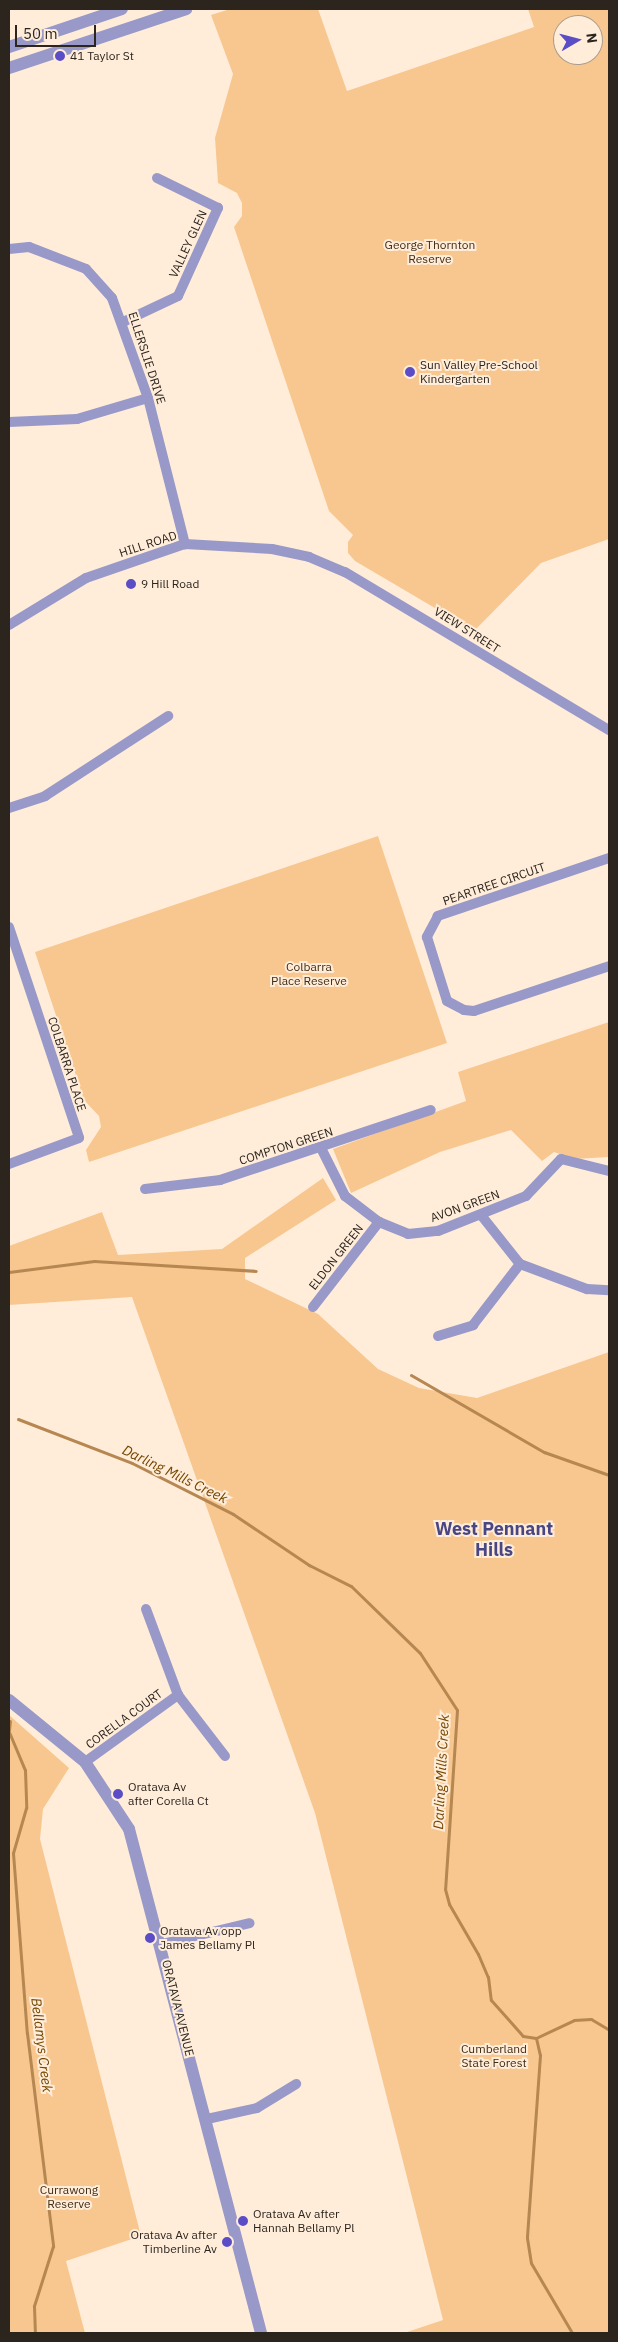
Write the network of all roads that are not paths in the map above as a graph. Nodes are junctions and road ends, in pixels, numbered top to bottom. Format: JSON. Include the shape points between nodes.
{"nodes":[{"id":1,"x":122,"y":9,"type":"edge"},
{"id":2,"x":186,"y":9,"type":"edge"},
{"id":3,"x":9,"y":47,"type":"edge"},
{"id":4,"x":9,"y":68,"type":"edge"},
{"id":5,"x":158,"y":178,"type":"dead end"},
{"id":6,"x":9,"y":249,"type":"edge"},
{"id":7,"x":123,"y":322,"type":"junction"},
{"id":8,"x":148,"y":398,"type":"junction"},
{"id":9,"x":9,"y":422,"type":"edge"},
{"id":10,"x":184,"y":544,"type":"junction"},
{"id":11,"x":309,"y":557,"type":"joint"},
{"id":12,"x":9,"y":625,"type":"edge"},
{"id":13,"x":168,"y":716,"type":"dead end"},
{"id":14,"x":608,"y":725,"type":"edge"},
{"id":15,"x":9,"y":808,"type":"edge"},
{"id":16,"x":609,"y":858,"type":"edge"},
{"id":17,"x":9,"y":927,"type":"edge"},
{"id":18,"x":609,"y":966,"type":"edge"},
{"id":19,"x":431,"y":1110,"type":"dead end"},
{"id":20,"x":321,"y":1148,"type":"junction"},
{"id":21,"x":9,"y":1164,"type":"edge"},
{"id":22,"x":609,"y":1171,"type":"edge"},
{"id":23,"x":145,"y":1189,"type":"dead end"},
{"id":24,"x":480,"y":1215,"type":"junction"},
{"id":25,"x":379,"y":1222,"type":"junction"},
{"id":26,"x":520,"y":1264,"type":"junction"},
{"id":27,"x":609,"y":1290,"type":"edge"},
{"id":28,"x":313,"y":1307,"type":"dead end"},
{"id":29,"x":438,"y":1336,"type":"dead end"},
{"id":30,"x":146,"y":1609,"type":"dead end"},
{"id":31,"x":178,"y":1695,"type":"junction"},
{"id":32,"x":9,"y":1700,"type":"edge"},
{"id":33,"x":225,"y":1756,"type":"dead end"},
{"id":34,"x":85,"y":1762,"type":"junction"},
{"id":35,"x":250,"y":1923,"type":"dead end"},
{"id":36,"x":162,"y":1944,"type":"junction"},
{"id":37,"x":296,"y":2084,"type":"dead end"},
{"id":38,"x":207,"y":2119,"type":"junction"},
{"id":39,"x":261,"y":2333,"type":"edge"}],
"edges":[{"from":1,"to":3,"type":"street"},
{"from":2,"to":4,"type":"street"},
{"from":5,"to":7,"type":"street","name":"VALLEY GLEN","via":[[218,208],[178,296]]},
{"from":6,"to":7,"type":"street","name":"ELLERSLIE DRIVE","via":[[28,247],[86,269],[112,298]]},
{"from":7,"to":8,"type":"street","name":"ELLERSLIE DRIVE"},
{"from":8,"to":9,"type":"street","via":[[77,419]]},
{"from":8,"to":10,"type":"street","name":"ELLERSLIE DRIVE"},
{"from":10,"to":11,"type":"street","name":"HILL ROAD","via":[[272,549]]},
{"from":10,"to":12,"type":"street","name":"HILL ROAD","via":[[86,578]]},
{"from":11,"to":14,"type":"street","name":"VIEW STREET","via":[[361,581]]},
{"from":13,"to":15,"type":"street","via":[[45,796]]},
{"from":16,"to":18,"type":"street","name":"PEARTREE CIRCUIT","via":[[438,916],[427,937],[447,1001],[464,1010],[474,1011]]},
{"from":17,"to":21,"type":"street","name":"COLBARRA PLACE","via":[[79,1138]]},
{"from":19,"to":20,"type":"street","name":"COMPTON GREEN"},
{"from":20,"to":23,"type":"street","name":"COMPTON GREEN","via":[[220,1180]]},
{"from":20,"to":25,"type":"street","name":"AVON GREEN","via":[[345,1196]]},
{"from":22,"to":24,"type":"street","name":"AVON GREEN","via":[[561,1159],[526,1196]]},
{"from":24,"to":25,"type":"street","name":"AVON GREEN","via":[[438,1231],[408,1234]]},
{"from":24,"to":26,"type":"street"},
{"from":25,"to":28,"type":"street","name":"ELDON GREEN"},
{"from":26,"to":27,"type":"street","via":[[587,1289]]},
{"from":26,"to":29,"type":"street","via":[[473,1325]]},
{"from":30,"to":31,"type":"street","name":"CORELLA COURT"},
{"from":31,"to":33,"type":"street","name":"CORELLA COURT"},
{"from":31,"to":34,"type":"street","name":"CORELLA COURT"},
{"from":32,"to":34,"type":"street","name":"ORATAVA AVENUE"},
{"from":34,"to":36,"type":"street","name":"ORATAVA AVENUE","via":[[128,1829]]},
{"from":35,"to":36,"type":"street"},
{"from":36,"to":38,"type":"street","name":"ORATAVA AVENUE"},
{"from":37,"to":38,"type":"street","via":[[257,2108]]},
{"from":38,"to":39,"type":"street","name":"ORATAVA AVENUE"}]}
